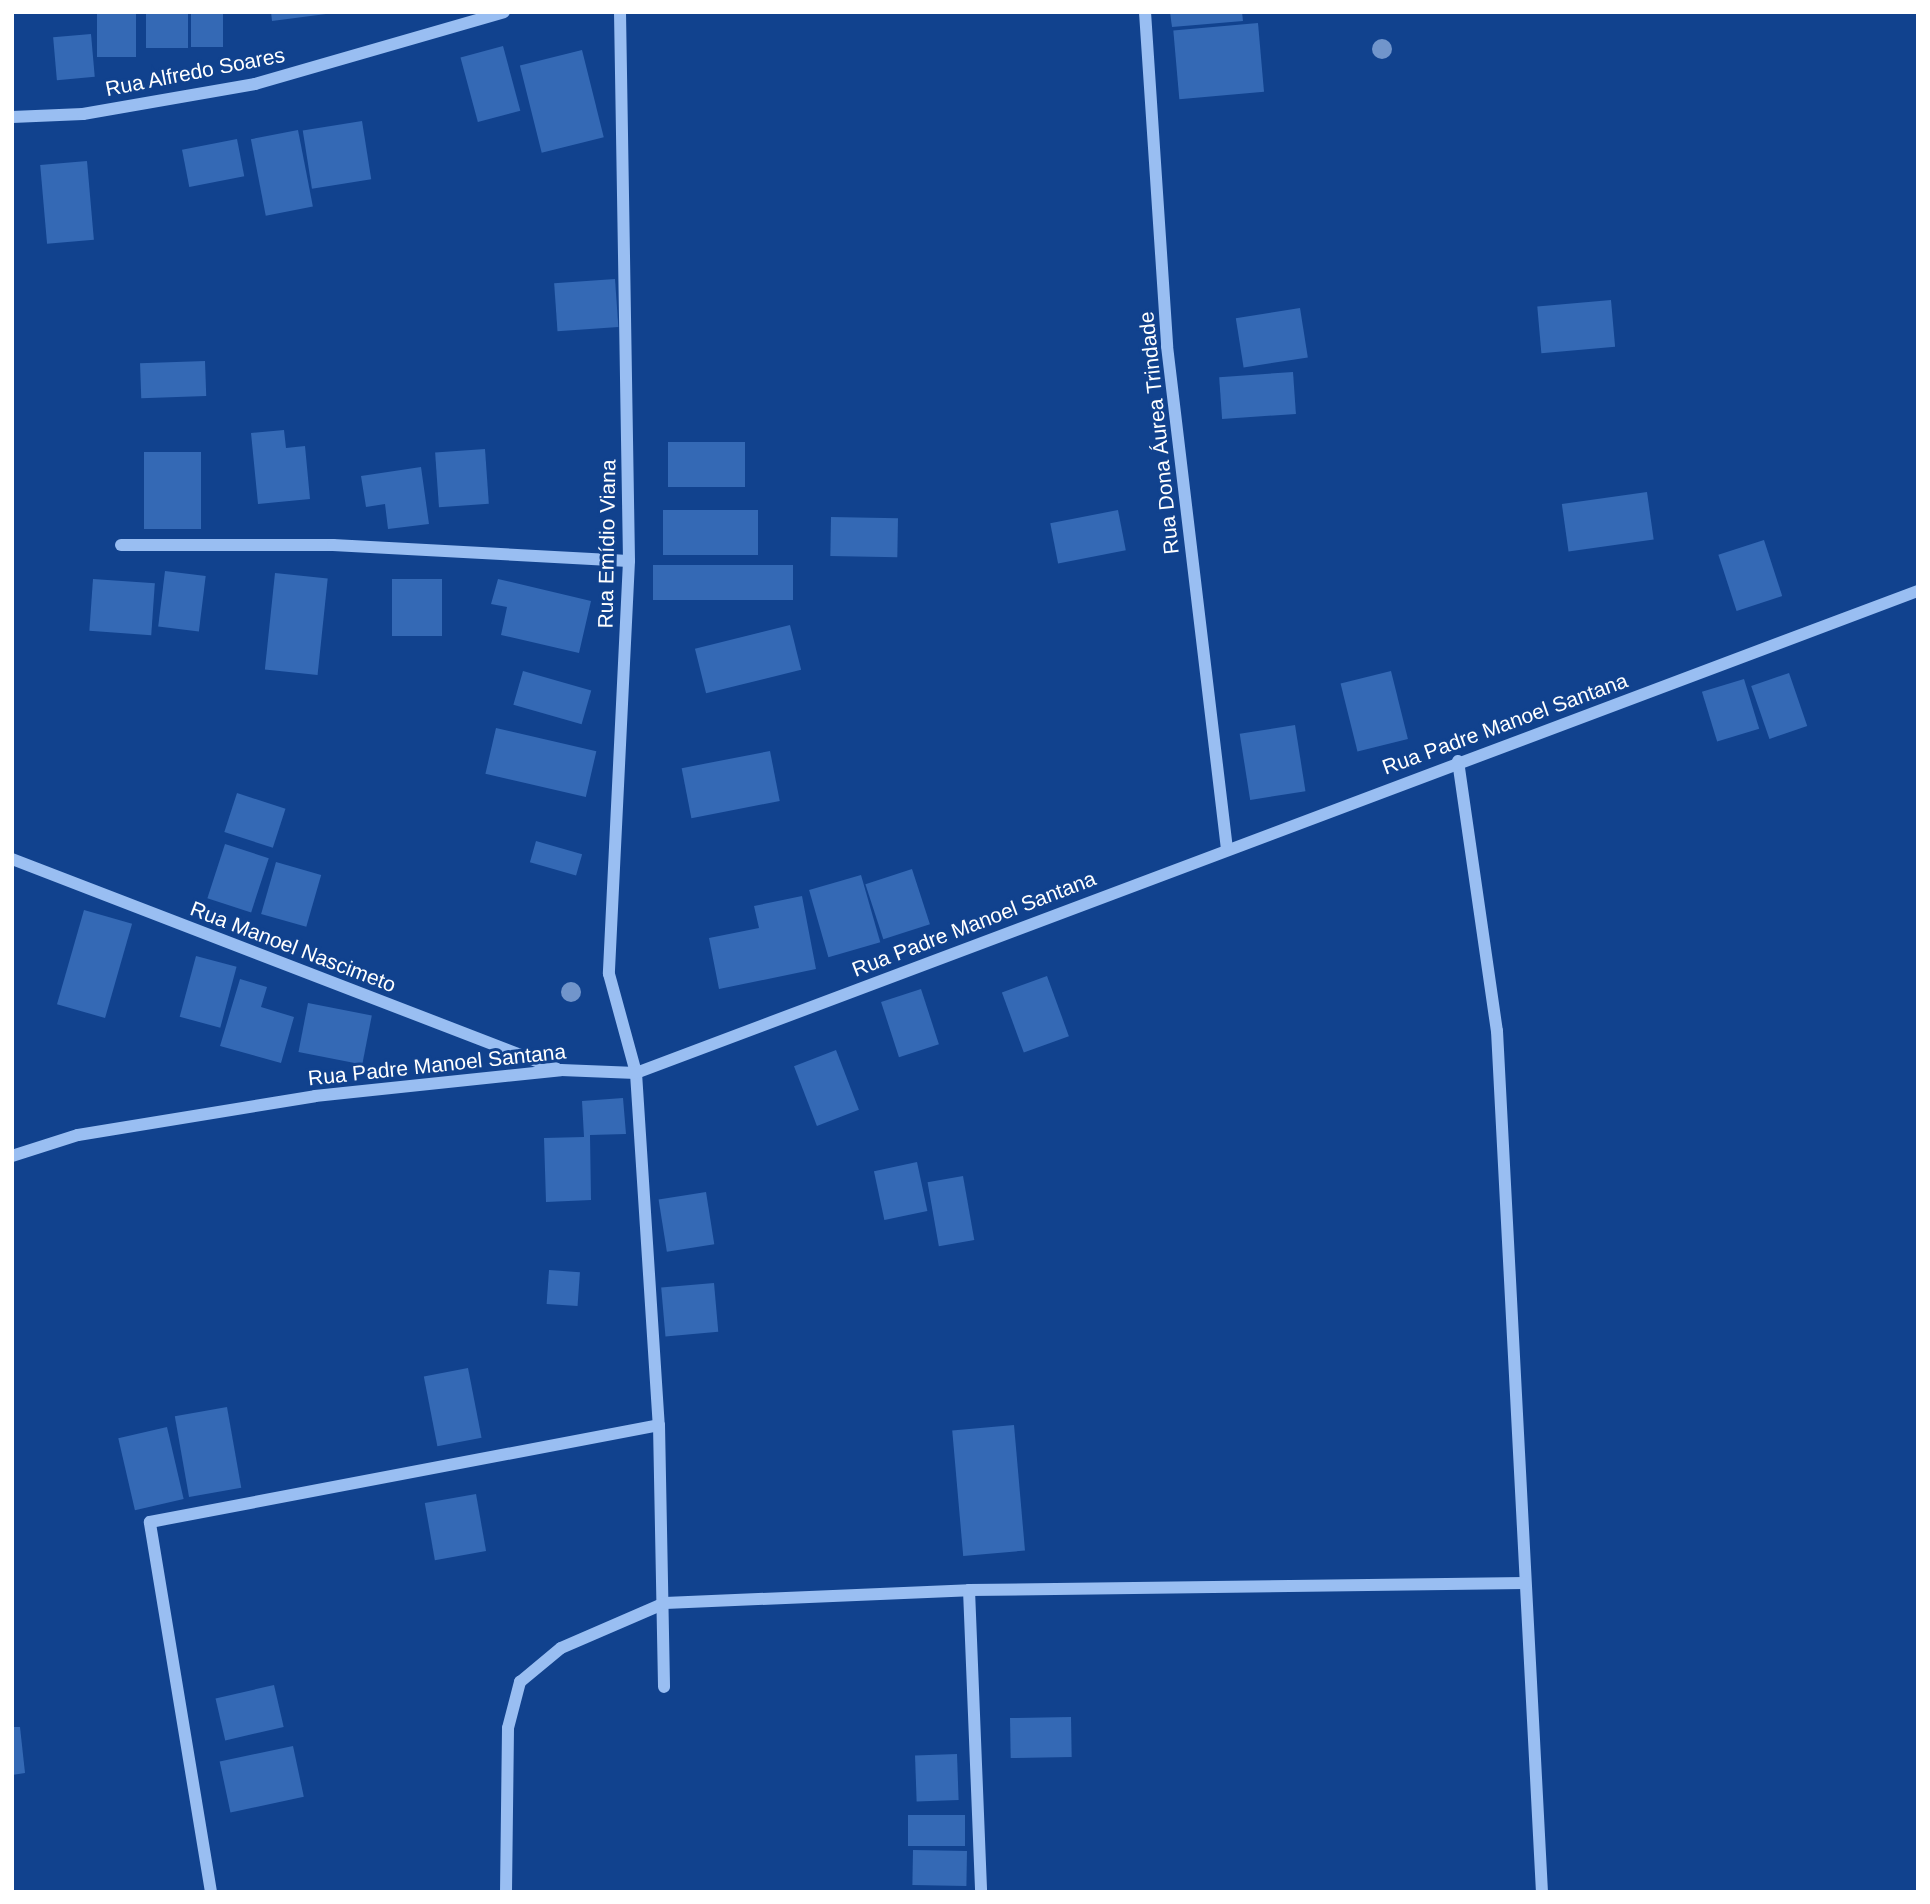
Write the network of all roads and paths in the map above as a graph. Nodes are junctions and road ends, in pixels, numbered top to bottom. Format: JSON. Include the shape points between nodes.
{"nodes":[{"id":1,"x":504,"y":12,"type":"edge"},
{"id":2,"x":620,"y":12,"type":"edge"},
{"id":3,"x":1145,"y":12,"type":"edge"},
{"id":4,"x":12,"y":117,"type":"edge"},
{"id":5,"x":121,"y":545,"type":"dead end"},
{"id":6,"x":629,"y":561,"type":"junction"},
{"id":7,"x":1918,"y":591,"type":"edge"},
{"id":8,"x":1458,"y":761,"type":"junction"},
{"id":9,"x":1227,"y":849,"type":"junction"},
{"id":10,"x":12,"y":859,"type":"edge"},
{"id":11,"x":561,"y":1070,"type":"junction"},
{"id":12,"x":636,"y":1073,"type":"junction"},
{"id":13,"x":12,"y":1156,"type":"edge"},
{"id":14,"x":659,"y":1425,"type":"junction"},
{"id":15,"x":1525,"y":1583,"type":"junction"},
{"id":16,"x":969,"y":1590,"type":"junction"},
{"id":17,"x":665,"y":1604,"type":"junction"},
{"id":18,"x":664,"y":1687,"type":"dead end"},
{"id":19,"x":211,"y":1892,"type":"edge"},
{"id":20,"x":506,"y":1892,"type":"edge"},
{"id":21,"x":982,"y":1892,"type":"edge"},
{"id":22,"x":1542,"y":1892,"type":"edge"}],
"edges":[{"from":1,"to":4,"type":"street","name":"Rua Alfredo Soares","via":[[255,84],[83,114]]},
{"from":2,"to":6,"type":"street","name":"Rua Emídio Viana"},
{"from":3,"to":9,"type":"street","name":"Rua Dona Áurea Trindade","via":[[1167,346]]},
{"from":5,"to":6,"type":"street","via":[[333,545]]},
{"from":6,"to":12,"type":"street","name":"Rua Emídio Viana","via":[[609,974]]},
{"from":7,"to":8,"type":"street","name":"Rua Padre Manoel Santana"},
{"from":8,"to":9,"type":"street","name":"Rua Padre Manoel Santana"},
{"from":8,"to":15,"type":"street","via":[[1497,1031]]},
{"from":9,"to":12,"type":"street","name":"Rua Padre Manoel Santana"},
{"from":10,"to":11,"type":"street","name":"Rua Manoel Nascimeto"},
{"from":11,"to":12,"type":"street","name":"Rua Padre Manoel Santana"},
{"from":11,"to":13,"type":"street","name":"Rua Padre Manoel Santana","via":[[315,1096],[78,1135]]},
{"from":12,"to":14,"type":"street","name":"Rua Emídio Viana"},
{"from":14,"to":17,"type":"street","name":"Rua Emídio Viana"},
{"from":14,"to":19,"type":"street","via":[[150,1522]]},
{"from":15,"to":16,"type":"street"},
{"from":15,"to":22,"type":"street"},
{"from":16,"to":17,"type":"street"},
{"from":16,"to":21,"type":"street"},
{"from":17,"to":18,"type":"street","name":"Rua Emídio Viana"},
{"from":17,"to":20,"type":"street","via":[[561,1647],[520,1682],[508,1728]]}]}
